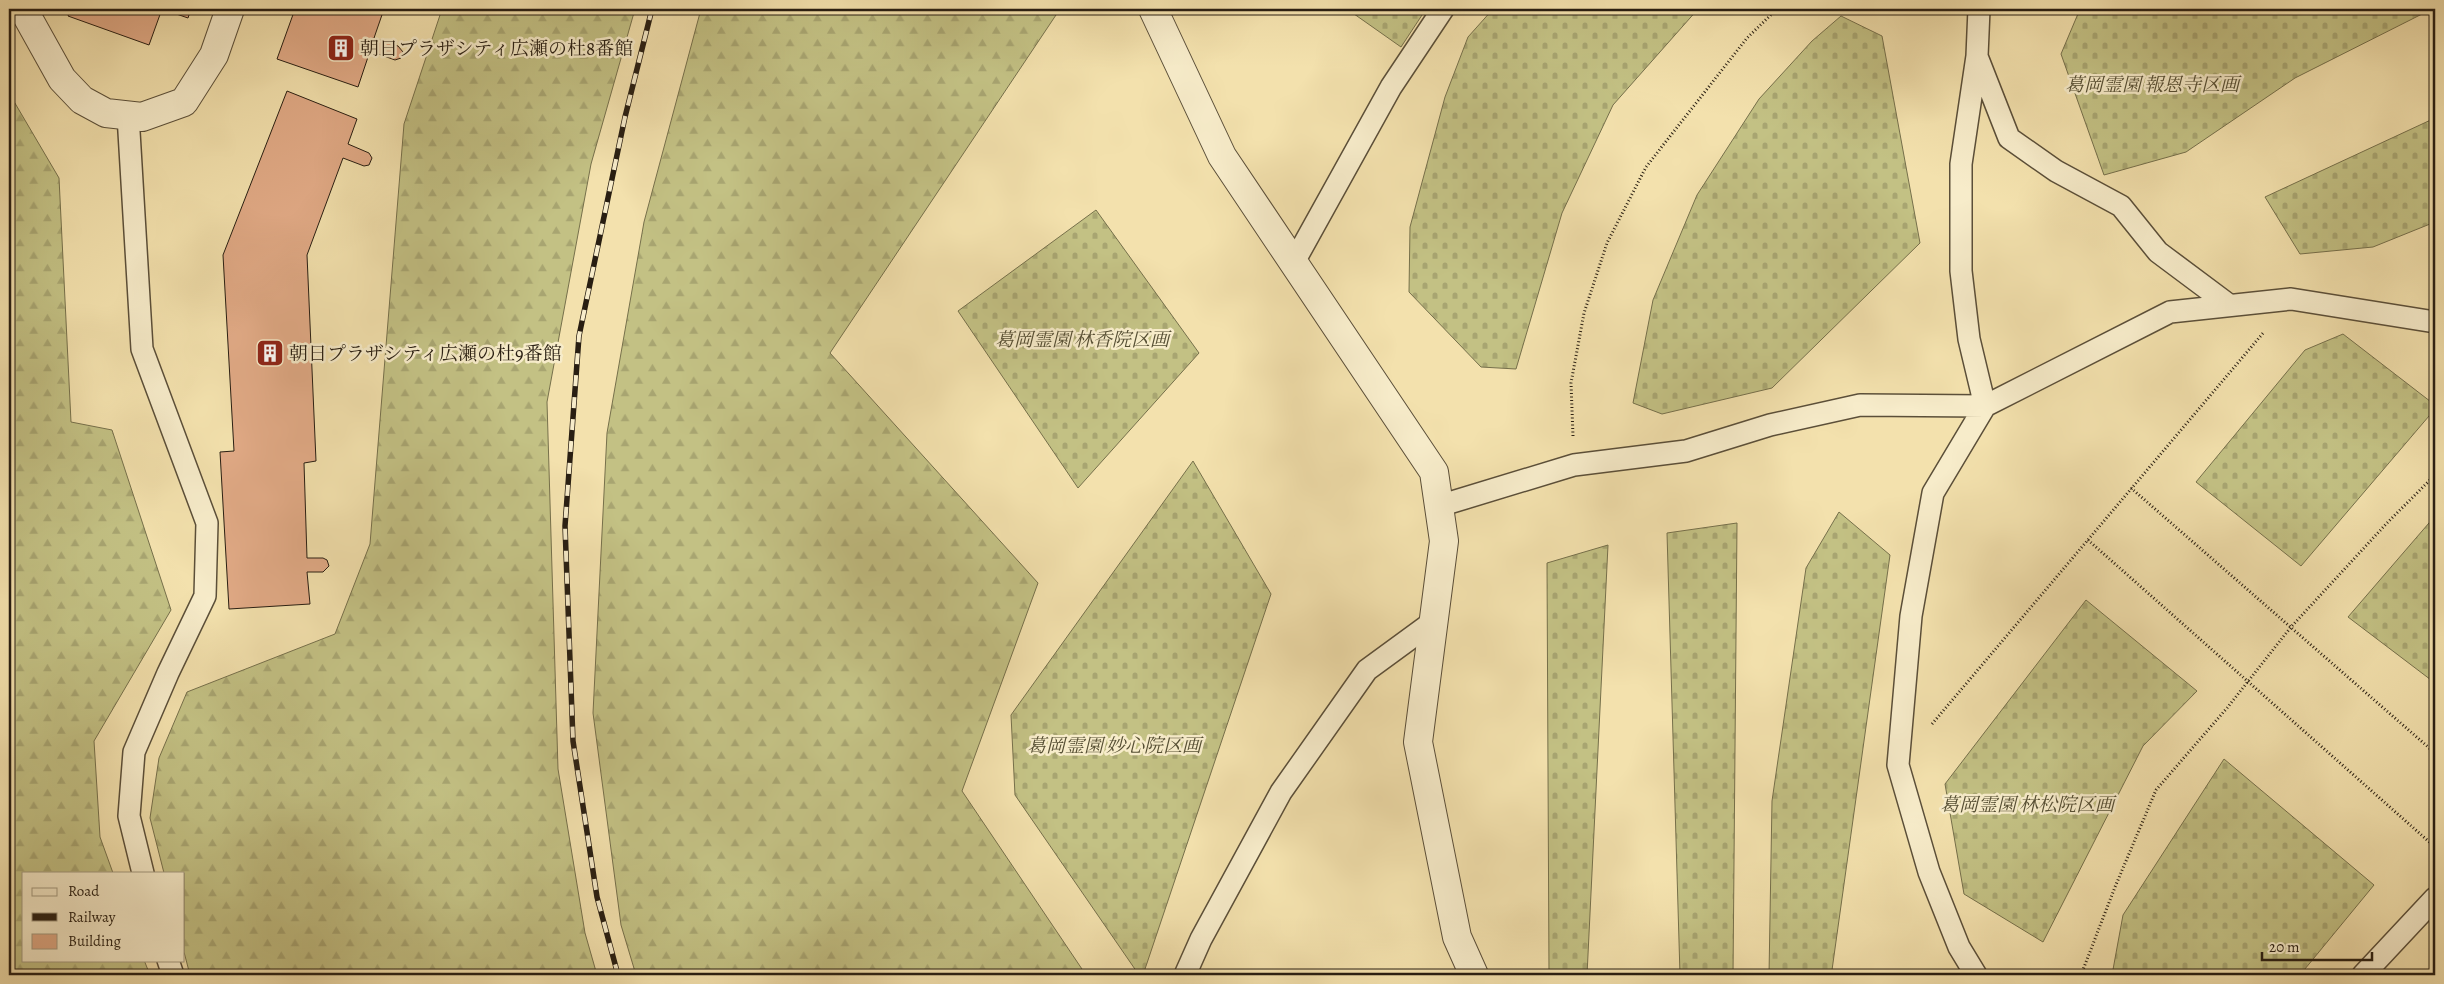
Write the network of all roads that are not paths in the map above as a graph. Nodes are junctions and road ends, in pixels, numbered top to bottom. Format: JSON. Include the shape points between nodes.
{"nodes":[{"id":1,"x":23,"y":9,"type":"edge"},
{"id":2,"x":230,"y":9,"type":"edge"},
{"id":3,"x":1153,"y":9,"type":"edge"},
{"id":4,"x":1443,"y":9,"type":"edge"},
{"id":5,"x":1979,"y":9,"type":"edge"},
{"id":6,"x":1978,"y":56,"type":"junction"},
{"id":7,"x":128,"y":115,"type":"junction"},
{"id":8,"x":1294,"y":262,"type":"junction"},
{"id":9,"x":2229,"y":306,"type":"junction"},
{"id":10,"x":2435,"y":322,"type":"edge"},
{"id":11,"x":1985,"y":406,"type":"junction"},
{"id":12,"x":1439,"y":506,"type":"junction"},
{"id":13,"x":1434,"y":621,"type":"junction"},
{"id":14,"x":143,"y":872,"type":"edge"},
{"id":15,"x":2435,"y":898,"type":"edge"},
{"id":16,"x":169,"y":962,"type":"edge"},
{"id":17,"x":173,"y":975,"type":"edge"},
{"id":18,"x":1185,"y":975,"type":"edge"},
{"id":19,"x":1474,"y":975,"type":"edge"},
{"id":20,"x":1976,"y":975,"type":"edge"},
{"id":21,"x":2363,"y":975,"type":"edge"}],
"edges":[{"from":1,"to":7,"type":"street","via":[[62,79],[82,100],[106,113]]},
{"from":2,"to":7,"type":"street","via":[[214,56],[184,102],[142,117]]},
{"from":3,"to":8,"type":"street","via":[[1222,156]]},
{"from":4,"to":8,"type":"lane","via":[[1391,87]]},
{"from":5,"to":6,"type":"lane"},
{"from":6,"to":9,"type":"lane","via":[[2009,138],[2056,172],[2121,206],[2158,252]]},
{"from":6,"to":11,"type":"lane","via":[[1962,164],[1962,271],[1969,339]]},
{"from":7,"to":14,"type":"lane","via":[[142,349],[207,523],[205,596],[134,752],[129,816]]},
{"from":8,"to":12,"type":"street","via":[[1434,472]]},
{"from":9,"to":10,"type":"lane","via":[[2292,299]]},
{"from":9,"to":11,"type":"lane","via":[[2170,312]]},
{"from":11,"to":12,"type":"lane","via":[[1860,405],[1770,425],[1686,451],[1574,465]]},
{"from":11,"to":20,"type":"lane","via":[[1933,493],[1911,616],[1898,765],[1929,872],[1959,947]]},
{"from":12,"to":13,"type":"street","via":[[1444,541]]},
{"from":13,"to":18,"type":"lane","via":[[1368,670],[1281,792],[1201,939]]},
{"from":13,"to":19,"type":"street","via":[[1418,742],[1457,937]]},
{"from":15,"to":21,"type":"lane"},
{"from":16,"to":17,"type":"lane"}]}
